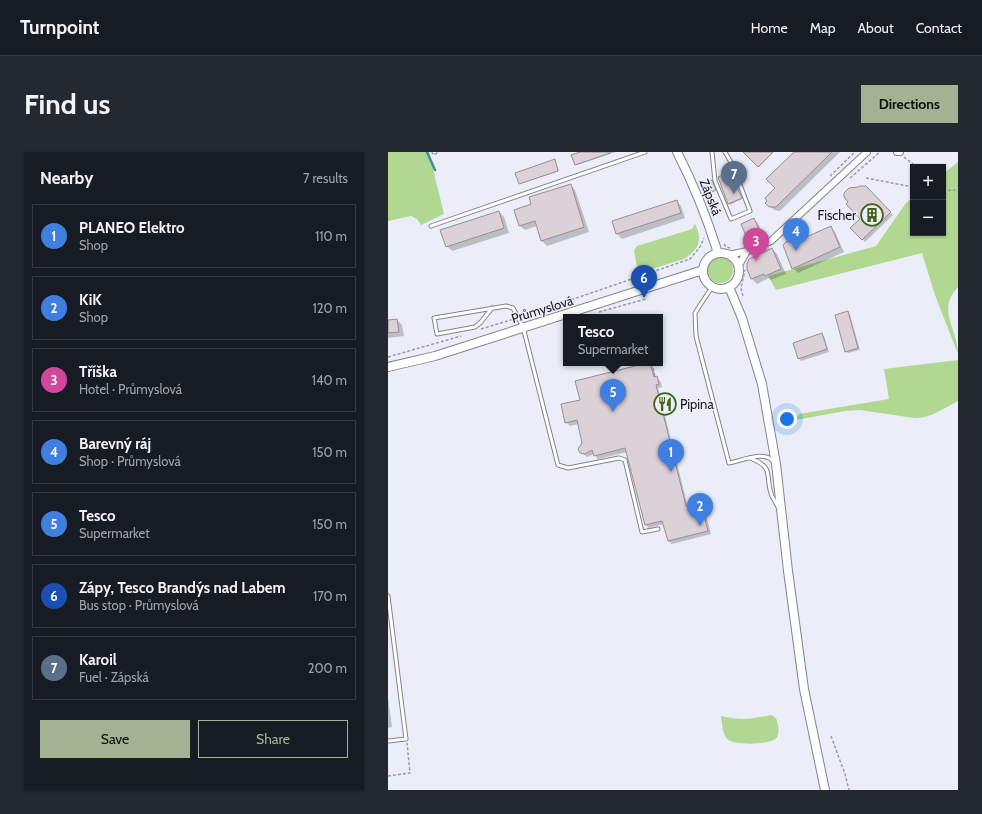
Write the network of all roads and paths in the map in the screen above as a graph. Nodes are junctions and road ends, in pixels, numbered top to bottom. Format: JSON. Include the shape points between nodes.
{"nodes":[{"id":1,"x":645,"y":152,"type":"edge"},
{"id":2,"x":677,"y":152,"type":"edge"},
{"id":3,"x":712,"y":152,"type":"edge"},
{"id":4,"x":725,"y":152,"type":"edge"},
{"id":5,"x":855,"y":152,"type":"edge"},
{"id":6,"x":867,"y":152,"type":"edge"},
{"id":7,"x":898,"y":152,"type":"edge"},
{"id":8,"x":913,"y":164,"type":"edge"},
{"id":9,"x":828,"y":178,"type":"dead end"},
{"id":10,"x":866,"y":178,"type":"dead end"},
{"id":11,"x":910,"y":186,"type":"edge"},
{"id":12,"x":946,"y":191,"type":"edge"},
{"id":13,"x":958,"y":191,"type":"edge"},
{"id":14,"x":432,"y":226,"type":"dead end"},
{"id":15,"x":705,"y":237,"type":"dead end"},
{"id":16,"x":722,"y":241,"type":"dead end"},
{"id":17,"x":730,"y":252,"type":"junction"},
{"id":18,"x":747,"y":252,"type":"junction"},
{"id":19,"x":718,"y":253,"type":"junction"},
{"id":20,"x":738,"y":267,"type":"junction"},
{"id":21,"x":703,"y":270,"type":"junction"},
{"id":22,"x":712,"y":287,"type":"junction"},
{"id":23,"x":729,"y":287,"type":"junction"},
{"id":24,"x":646,"y":299,"type":"dead end"},
{"id":25,"x":492,"y":308,"type":"junction"},
{"id":26,"x":563,"y":314,"type":"edge"},
{"id":27,"x":564,"y":314,"type":"edge"},
{"id":28,"x":594,"y":314,"type":"dead end"},
{"id":29,"x":518,"y":318,"type":"junction"},
{"id":30,"x":523,"y":327,"type":"junction"},
{"id":31,"x":480,"y":330,"type":"dead end"},
{"id":32,"x":465,"y":334,"type":"dead end"},
{"id":33,"x":388,"y":357,"type":"edge"},
{"id":34,"x":653,"y":366,"type":"edge"},
{"id":35,"x":388,"y":367,"type":"edge"},
{"id":36,"x":656,"y":377,"type":"dead end"},
{"id":37,"x":750,"y":458,"type":"junction"},
{"id":38,"x":776,"y":464,"type":"junction"},
{"id":39,"x":782,"y":514,"type":"junction"},
{"id":40,"x":658,"y":529,"type":"dead end"},
{"id":41,"x":388,"y":596,"type":"edge"},
{"id":42,"x":831,"y":736,"type":"dead end"},
{"id":43,"x":406,"y":739,"type":"junction"},
{"id":44,"x":388,"y":741,"type":"edge"},
{"id":45,"x":388,"y":776,"type":"edge"},
{"id":46,"x":825,"y":790,"type":"edge"},
{"id":47,"x":849,"y":790,"type":"edge"}],
"edges":[{"from":1,"to":14,"type":"lane"},
{"from":2,"to":19,"type":"main road","name":"Zápská","via":[[705,212]]},
{"from":3,"to":4,"type":"lane","via":[[715,181],[731,219],[750,211]]},
{"from":5,"to":9,"type":"path"},
{"from":6,"to":18,"type":"street","via":[[771,241]]},
{"from":7,"to":8,"type":"path"},
{"from":10,"to":11,"type":"path"},
{"from":12,"to":13,"type":"path"},
{"from":15,"to":29,"type":"path","via":[[700,248],[690,259]]},
{"from":16,"to":17,"type":"path"},
{"from":17,"to":18,"type":"street"},
{"from":17,"to":19,"type":"main road"},
{"from":17,"to":20,"type":"main road"},
{"from":18,"to":20,"type":"street"},
{"from":19,"to":21,"type":"main road","via":[[708,259]]},
{"from":20,"to":23,"type":"main road","via":[[738,278]]},
{"from":21,"to":22,"type":"main road","via":[[705,279]]},
{"from":21,"to":27,"type":"main road","name":"Průmyslová"},
{"from":22,"to":23,"type":"main road"},
{"from":22,"to":37,"type":"lane","via":[[695,313],[696,336],[730,464]]},
{"from":23,"to":38,"type":"main road","via":[[742,318],[762,384]]},
{"from":24,"to":28,"type":"path"},
{"from":25,"to":25,"type":"lane","via":[[434,318],[437,334],[475,327]]},
{"from":25,"to":29,"type":"lane","via":[[513,308]]},
{"from":26,"to":30,"type":"main road","name":"Průmyslová"},
{"from":29,"to":30,"type":"lane"},
{"from":29,"to":31,"type":"path"},
{"from":30,"to":35,"type":"main road","name":"Průmyslová","via":[[435,356]]},
{"from":30,"to":40,"type":"lane","via":[[558,466],[568,468],[619,458],[625,460],[642,532]]},
{"from":32,"to":33,"type":"path"},
{"from":34,"to":36,"type":"path"},
{"from":37,"to":38,"type":"lane","via":[[763,455],[770,457]]},
{"from":37,"to":39,"type":"lane","via":[[766,468],[772,495]]},
{"from":38,"to":39,"type":"main road"},
{"from":39,"to":46,"type":"main road","via":[[804,689]]},
{"from":41,"to":43,"type":"lane"},
{"from":42,"to":47,"type":"path"},
{"from":43,"to":44,"type":"lane"},
{"from":43,"to":45,"type":"path","via":[[410,773]]}]}
